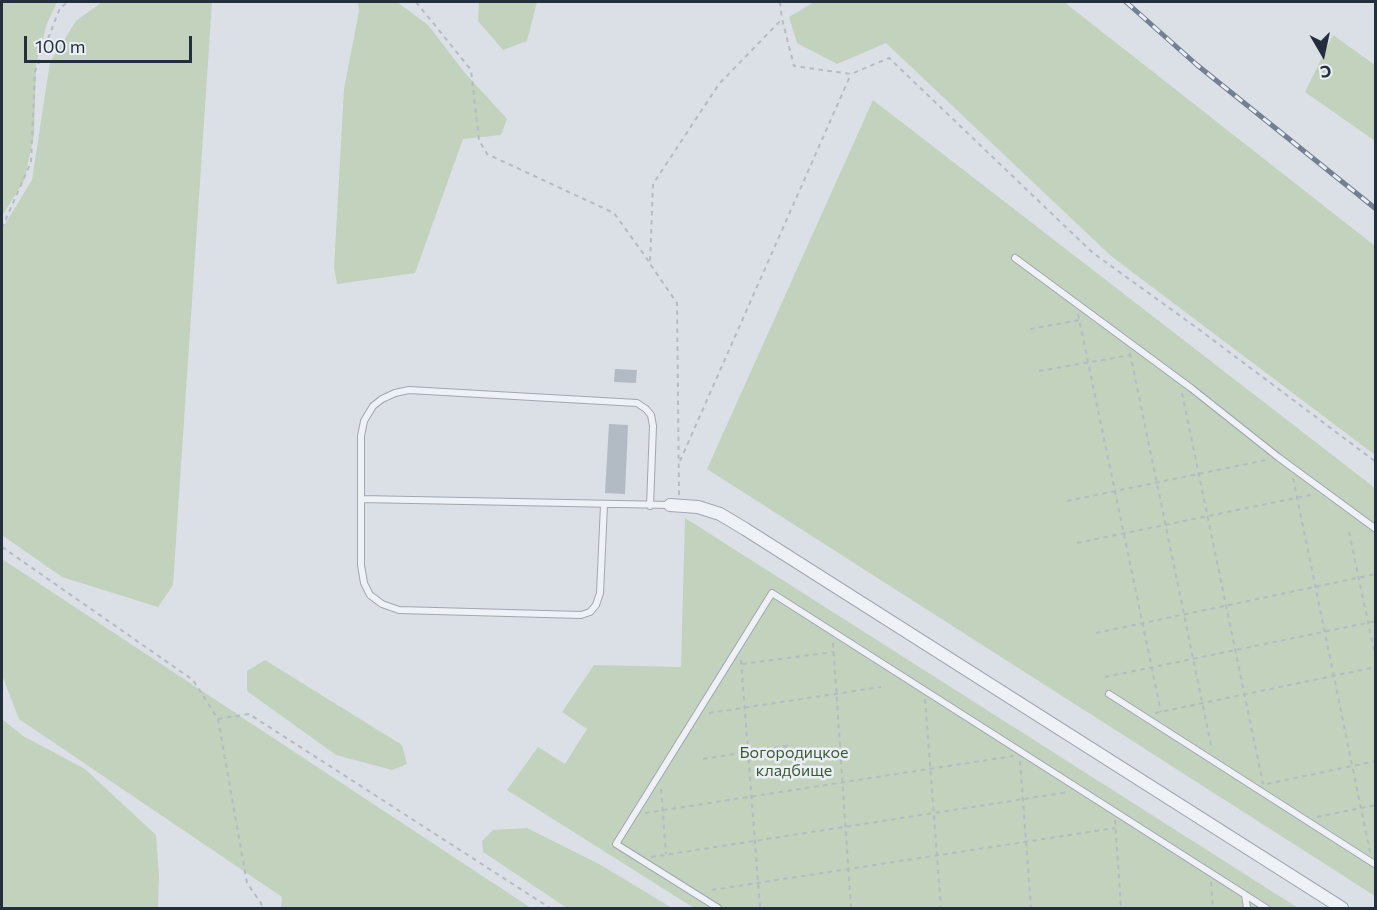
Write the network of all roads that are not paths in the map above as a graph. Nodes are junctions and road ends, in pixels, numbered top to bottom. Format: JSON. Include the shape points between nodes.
{"nodes":[{"id":1,"x":1015,"y":258,"type":"dead end"},
{"id":2,"x":361,"y":499,"type":"junction"},
{"id":3,"x":604,"y":505,"type":"junction"},
{"id":4,"x":675,"y":505,"type":"joint"},
{"id":5,"x":650,"y":506,"type":"junction"},
{"id":6,"x":1376,"y":528,"type":"edge"},
{"id":7,"x":1109,"y":694,"type":"dead end"},
{"id":8,"x":1374,"y":865,"type":"edge"},
{"id":9,"x":1245,"y":895,"type":"junction"},
{"id":10,"x":718,"y":909,"type":"edge"},
{"id":11,"x":1247,"y":909,"type":"edge"},
{"id":12,"x":1266,"y":909,"type":"edge"},
{"id":13,"x":1342,"y":909,"type":"edge"}],
"edges":[{"from":1,"to":6,"type":"lane"},
{"from":2,"to":3,"type":"lane"},
{"from":2,"to":3,"type":"lane","via":[[364,583],[370,595],[382,604],[399,610],[581,615],[590,612],[600,593]]},
{"from":2,"to":5,"type":"lane","via":[[364,421],[382,399],[409,390],[637,403],[651,415],[653,426]]},
{"from":3,"to":5,"type":"lane"},
{"from":4,"to":5,"type":"lane"},
{"from":4,"to":13,"type":"street","via":[[709,510],[745,529]]},
{"from":7,"to":8,"type":"lane"},
{"from":9,"to":10,"type":"lane","via":[[772,593],[616,844]]},
{"from":9,"to":11,"type":"lane"},
{"from":9,"to":12,"type":"lane"}]}
